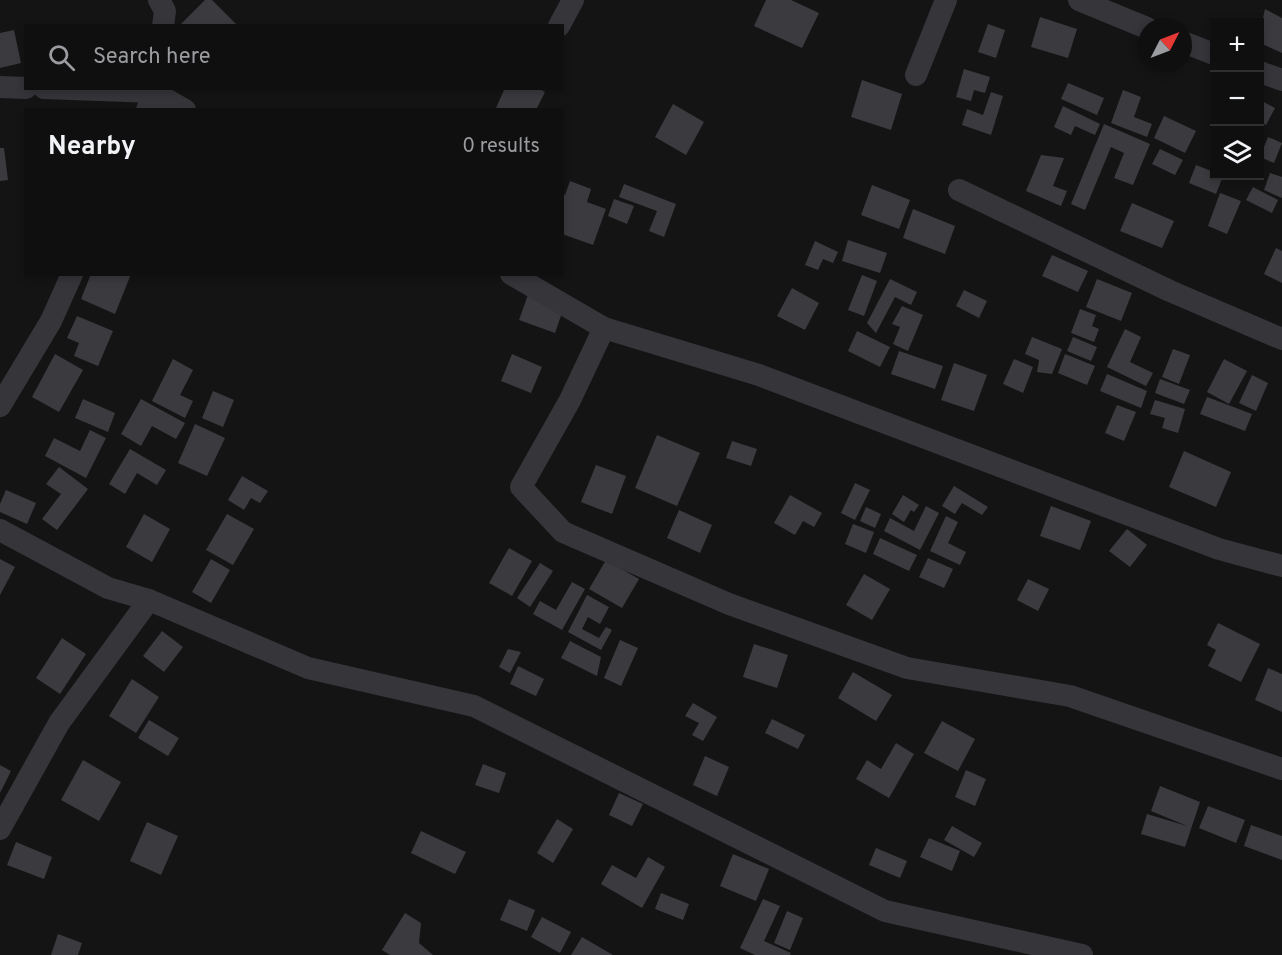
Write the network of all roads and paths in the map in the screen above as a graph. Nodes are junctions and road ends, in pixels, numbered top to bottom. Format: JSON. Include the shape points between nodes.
{"nodes":[{"id":1,"x":159,"y":0,"type":"edge"},
{"id":2,"x":573,"y":0,"type":"edge"},
{"id":3,"x":946,"y":0,"type":"edge"},
{"id":4,"x":1079,"y":0,"type":"edge"},
{"id":5,"x":163,"y":24,"type":"edge"},
{"id":6,"x":560,"y":24,"type":"edge"},
{"id":7,"x":1138,"y":24,"type":"edge"},
{"id":8,"x":1192,"y":45,"type":"edge"},
{"id":9,"x":1210,"y":52,"type":"edge"},
{"id":10,"x":1264,"y":73,"type":"edge"},
{"id":11,"x":916,"y":75,"type":"dead end"},
{"id":12,"x":1282,"y":80,"type":"edge"},
{"id":13,"x":0,"y":87,"type":"edge"},
{"id":14,"x":24,"y":88,"type":"edge"},
{"id":15,"x":68,"y":90,"type":"edge"},
{"id":16,"x":152,"y":97,"type":"edge"},
{"id":17,"x":179,"y":108,"type":"edge"},
{"id":18,"x":959,"y":190,"type":"dead end"},
{"id":19,"x":71,"y":276,"type":"edge"},
{"id":20,"x":515,"y":276,"type":"edge"},
{"id":21,"x":604,"y":327,"type":"junction"},
{"id":22,"x":1282,"y":339,"type":"edge"},
{"id":23,"x":0,"y":406,"type":"edge"},
{"id":24,"x":0,"y":530,"type":"edge"},
{"id":25,"x":1282,"y":566,"type":"edge"},
{"id":26,"x":149,"y":600,"type":"junction"},
{"id":27,"x":1282,"y":769,"type":"edge"},
{"id":28,"x":0,"y":829,"type":"edge"},
{"id":29,"x":1082,"y":955,"type":"edge"}],
"edges":[{"from":1,"to":5,"type":"street","via":[[165,11]]},
{"from":2,"to":6,"type":"street"},
{"from":3,"to":11,"type":"street"},
{"from":4,"to":7,"type":"street"},
{"from":8,"to":9,"type":"street"},
{"from":10,"to":12,"type":"street"},
{"from":13,"to":14,"type":"street"},
{"from":15,"to":16,"type":"street"},
{"from":16,"to":17,"type":"street"},
{"from":18,"to":22,"type":"street","via":[[1170,291]]},
{"from":19,"to":23,"type":"street","via":[[51,321]]},
{"from":20,"to":21,"type":"street"},
{"from":21,"to":25,"type":"street","via":[[759,375],[1219,549]]},
{"from":21,"to":27,"type":"street","via":[[570,400],[521,487],[563,532],[729,604],[907,668],[1070,696]]},
{"from":24,"to":26,"type":"street","via":[[108,588]]},
{"from":26,"to":28,"type":"street","via":[[59,723]]},
{"from":26,"to":29,"type":"street","via":[[308,668],[474,706],[885,911]]}]}
